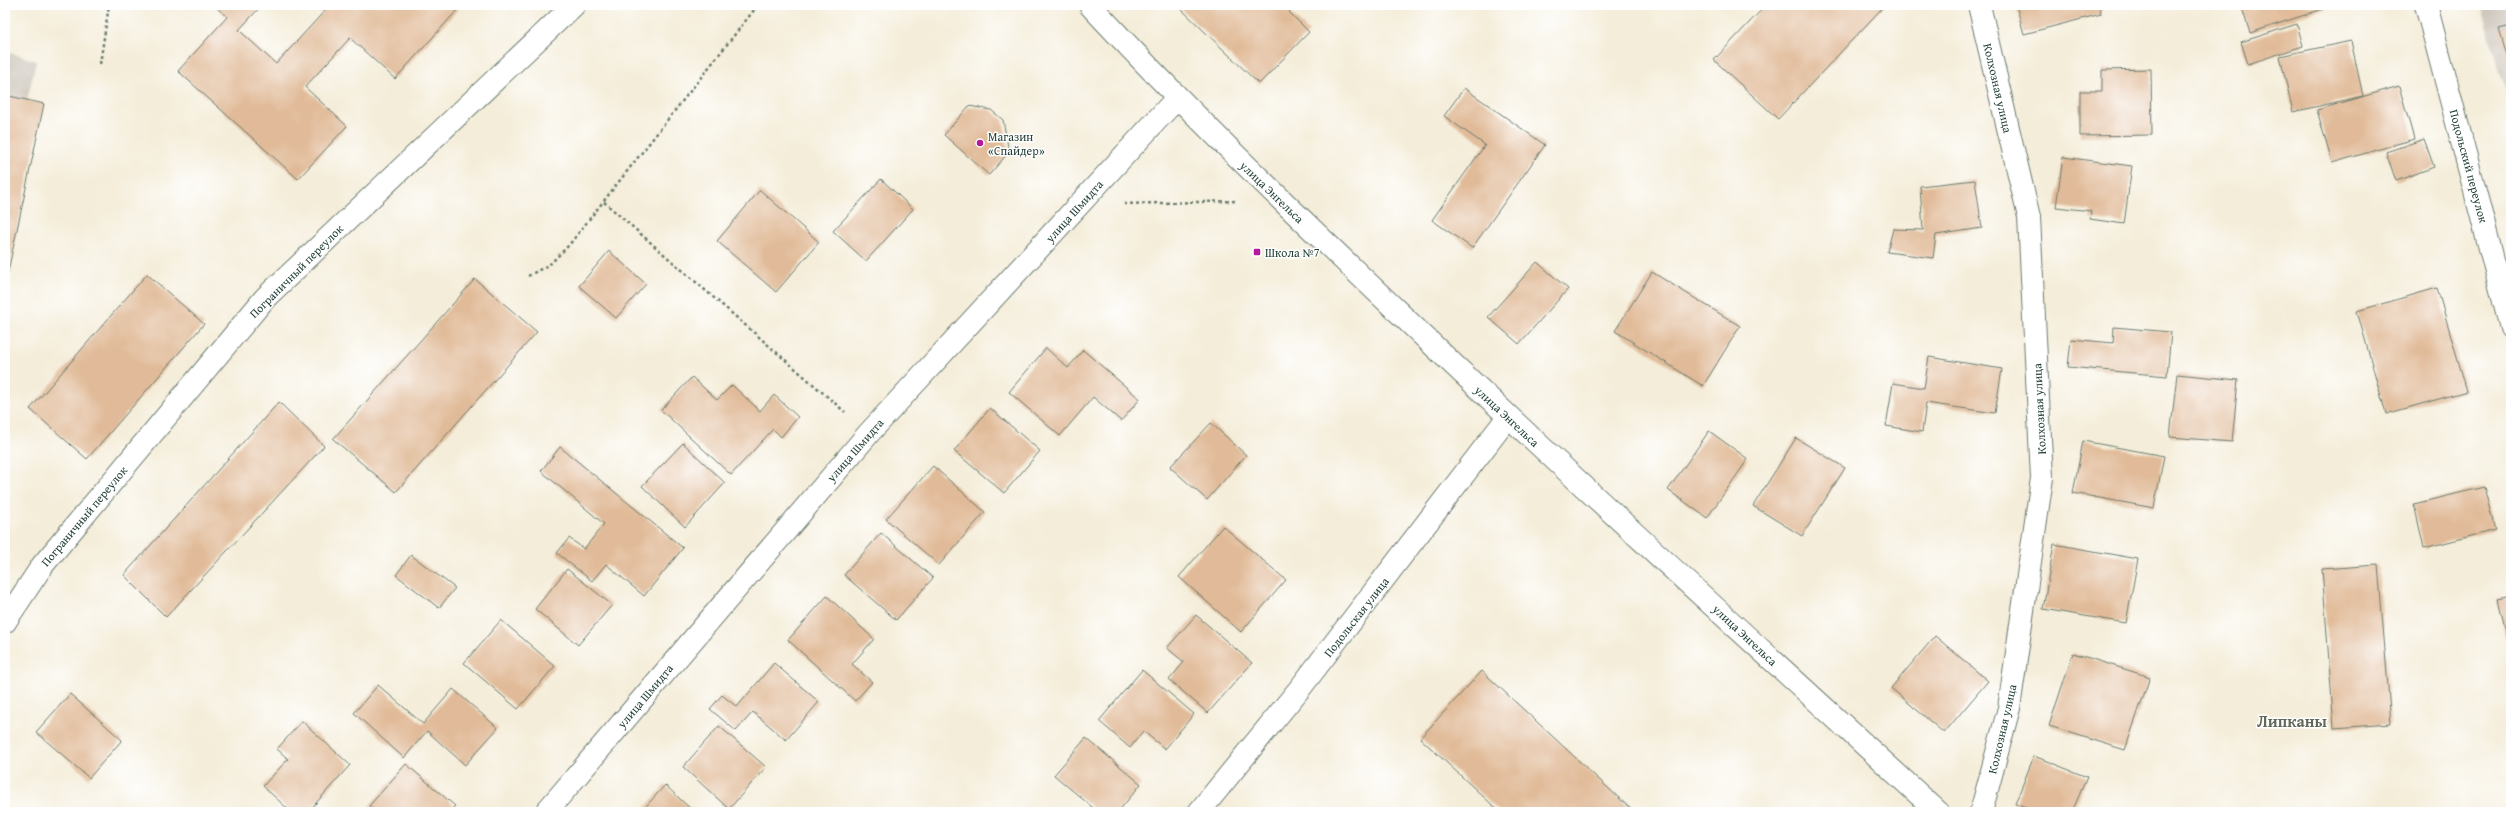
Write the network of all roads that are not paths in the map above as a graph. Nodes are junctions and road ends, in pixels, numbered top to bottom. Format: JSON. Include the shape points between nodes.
{"nodes":[{"id":1,"x":574,"y":5,"type":"edge"},
{"id":2,"x":1090,"y":5,"type":"edge"},
{"id":3,"x":1979,"y":5,"type":"edge"},
{"id":4,"x":2426,"y":5,"type":"edge"},
{"id":5,"x":1177,"y":98,"type":"junction"},
{"id":6,"x":2511,"y":328,"type":"edge"},
{"id":7,"x":1508,"y":417,"type":"junction"},
{"id":8,"x":5,"y":622,"type":"edge"},
{"id":9,"x":546,"y":812,"type":"edge"},
{"id":10,"x":1199,"y":812,"type":"edge"},
{"id":11,"x":1938,"y":812,"type":"edge"},
{"id":12,"x":1981,"y":812,"type":"edge"}],
"edges":[{"from":1,"to":8,"type":"street","name":"Пограничный переулок","via":[[265,298],[42,566]]},
{"from":2,"to":5,"type":"street","name":"улица Энгельса"},
{"from":3,"to":12,"type":"street","name":"Колхозная улица","via":[[2029,217],[2042,478],[2009,708]]},
{"from":4,"to":6,"type":"street","name":"Подольский переулок"},
{"from":5,"to":7,"type":"street","name":"улица Энгельса"},
{"from":5,"to":9,"type":"street","name":"улица Шмидта","via":[[869,433]]},
{"from":7,"to":10,"type":"street","name":"Подольская улица","via":[[1301,687]]},
{"from":7,"to":11,"type":"street","name":"улица Энгельса"}]}
